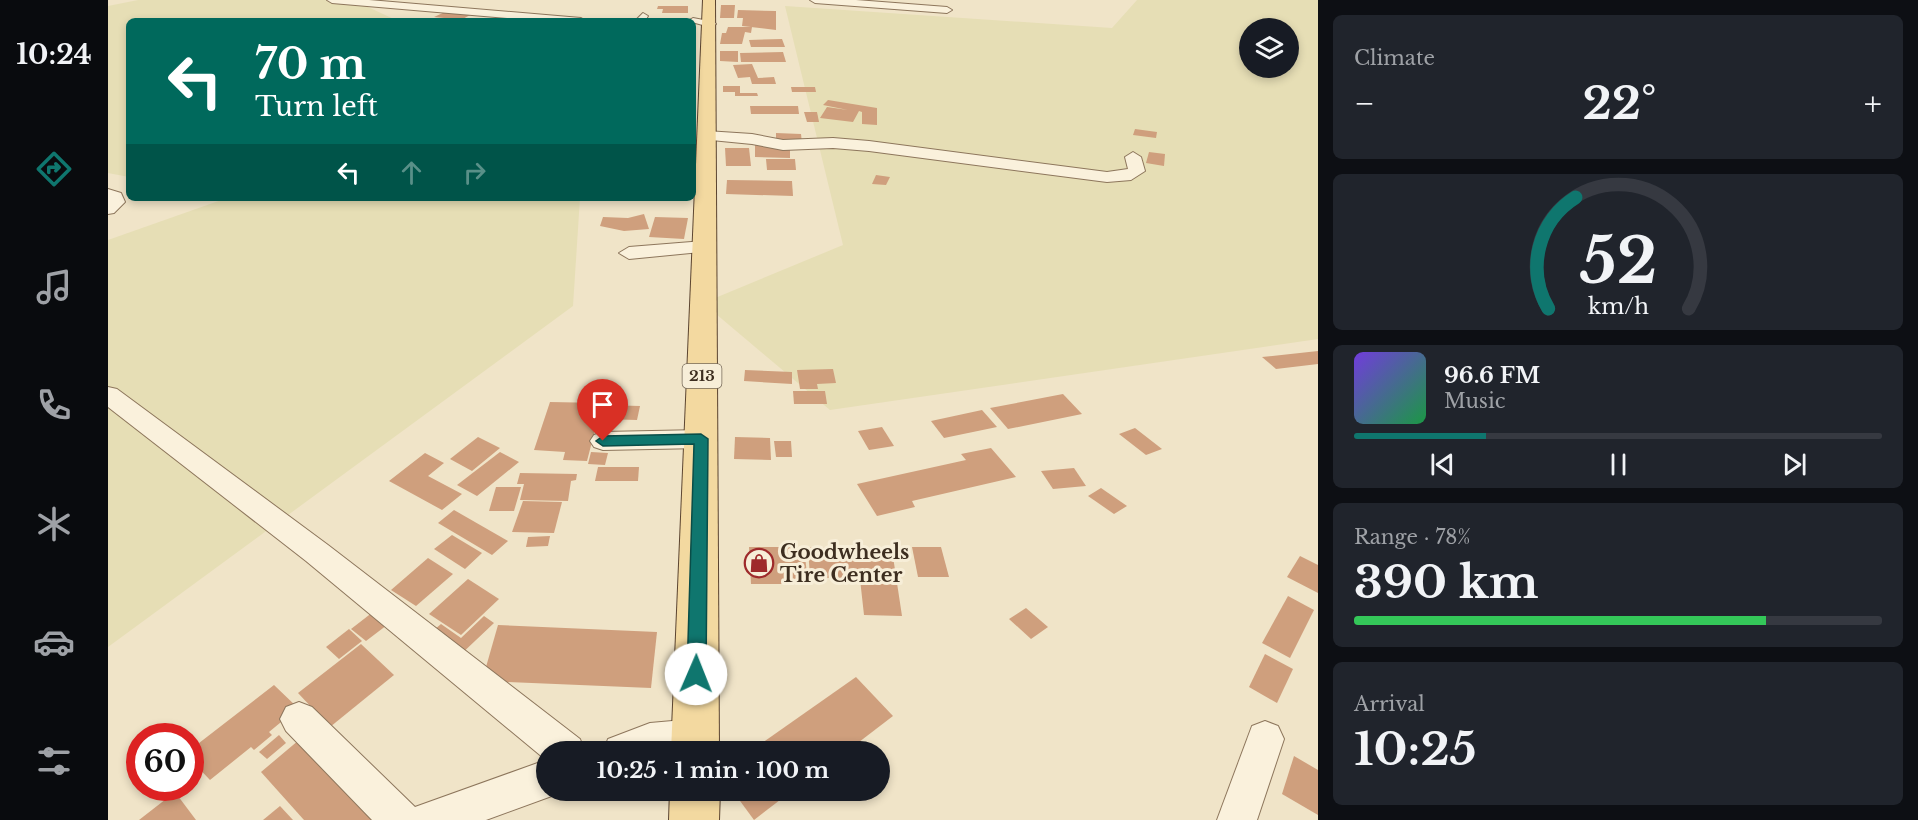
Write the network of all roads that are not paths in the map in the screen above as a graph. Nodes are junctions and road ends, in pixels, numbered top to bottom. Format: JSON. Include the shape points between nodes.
{"nodes":[{"id":1,"x":332,"y":0,"type":"edge"},
{"id":2,"x":815,"y":0,"type":"edge"},
{"id":3,"x":947,"y":10,"type":"dead end"},
{"id":4,"x":478,"y":13,"type":"junction"},
{"id":5,"x":468,"y":18,"type":"edge"},
{"id":6,"x":542,"y":18,"type":"edge"},
{"id":7,"x":701,"y":20,"type":"edge"},
{"id":8,"x":1133,"y":157,"type":"dead end"},
{"id":9,"x":701,"y":158,"type":"edge"},
{"id":10,"x":108,"y":194,"type":"edge"},
{"id":11,"x":108,"y":209,"type":"edge"},
{"id":12,"x":704,"y":247,"type":"junction"},
{"id":13,"x":629,"y":253,"type":"dead end"},
{"id":14,"x":108,"y":395,"type":"edge"},
{"id":15,"x":701,"y":439,"type":"junction"},
{"id":16,"x":603,"y":441,"type":"dead end"},
{"id":17,"x":299,"y":719,"type":"dead end"},
{"id":18,"x":1265,"y":739,"type":"dead end"},
{"id":19,"x":552,"y":741,"type":"edge"},
{"id":20,"x":695,"y":741,"type":"edge"},
{"id":21,"x":536,"y":783,"type":"edge"},
{"id":22,"x":695,"y":801,"type":"edge"},
{"id":23,"x":400,"y":820,"type":"edge"},
{"id":24,"x":430,"y":820,"type":"edge"},
{"id":25,"x":694,"y":820,"type":"edge"},
{"id":26,"x":1237,"y":820,"type":"edge"}],
"edges":[{"from":1,"to":4,"type":"street"},
{"from":2,"to":3,"type":"street"},
{"from":4,"to":5,"type":"street"},
{"from":4,"to":6,"type":"street"},
{"from":7,"to":9,"type":"main road","number":"213"},
{"from":8,"to":9,"type":"street","via":[[1137,171],[1107,177],[869,146],[783,145],[752,139]]},
{"from":9,"to":12,"type":"main road","number":"213"},
{"from":10,"to":11,"type":"street","via":[[116,202]]},
{"from":12,"to":13,"type":"street"},
{"from":12,"to":15,"type":"main road","number":"213"},
{"from":14,"to":19,"type":"street","via":[[317,553]]},
{"from":15,"to":16,"type":"street"},
{"from":15,"to":20,"type":"main road","number":"213"},
{"from":17,"to":23,"type":"street"},
{"from":18,"to":26,"type":"street"},
{"from":21,"to":24,"type":"street"},
{"from":22,"to":25,"type":"main road"}]}
